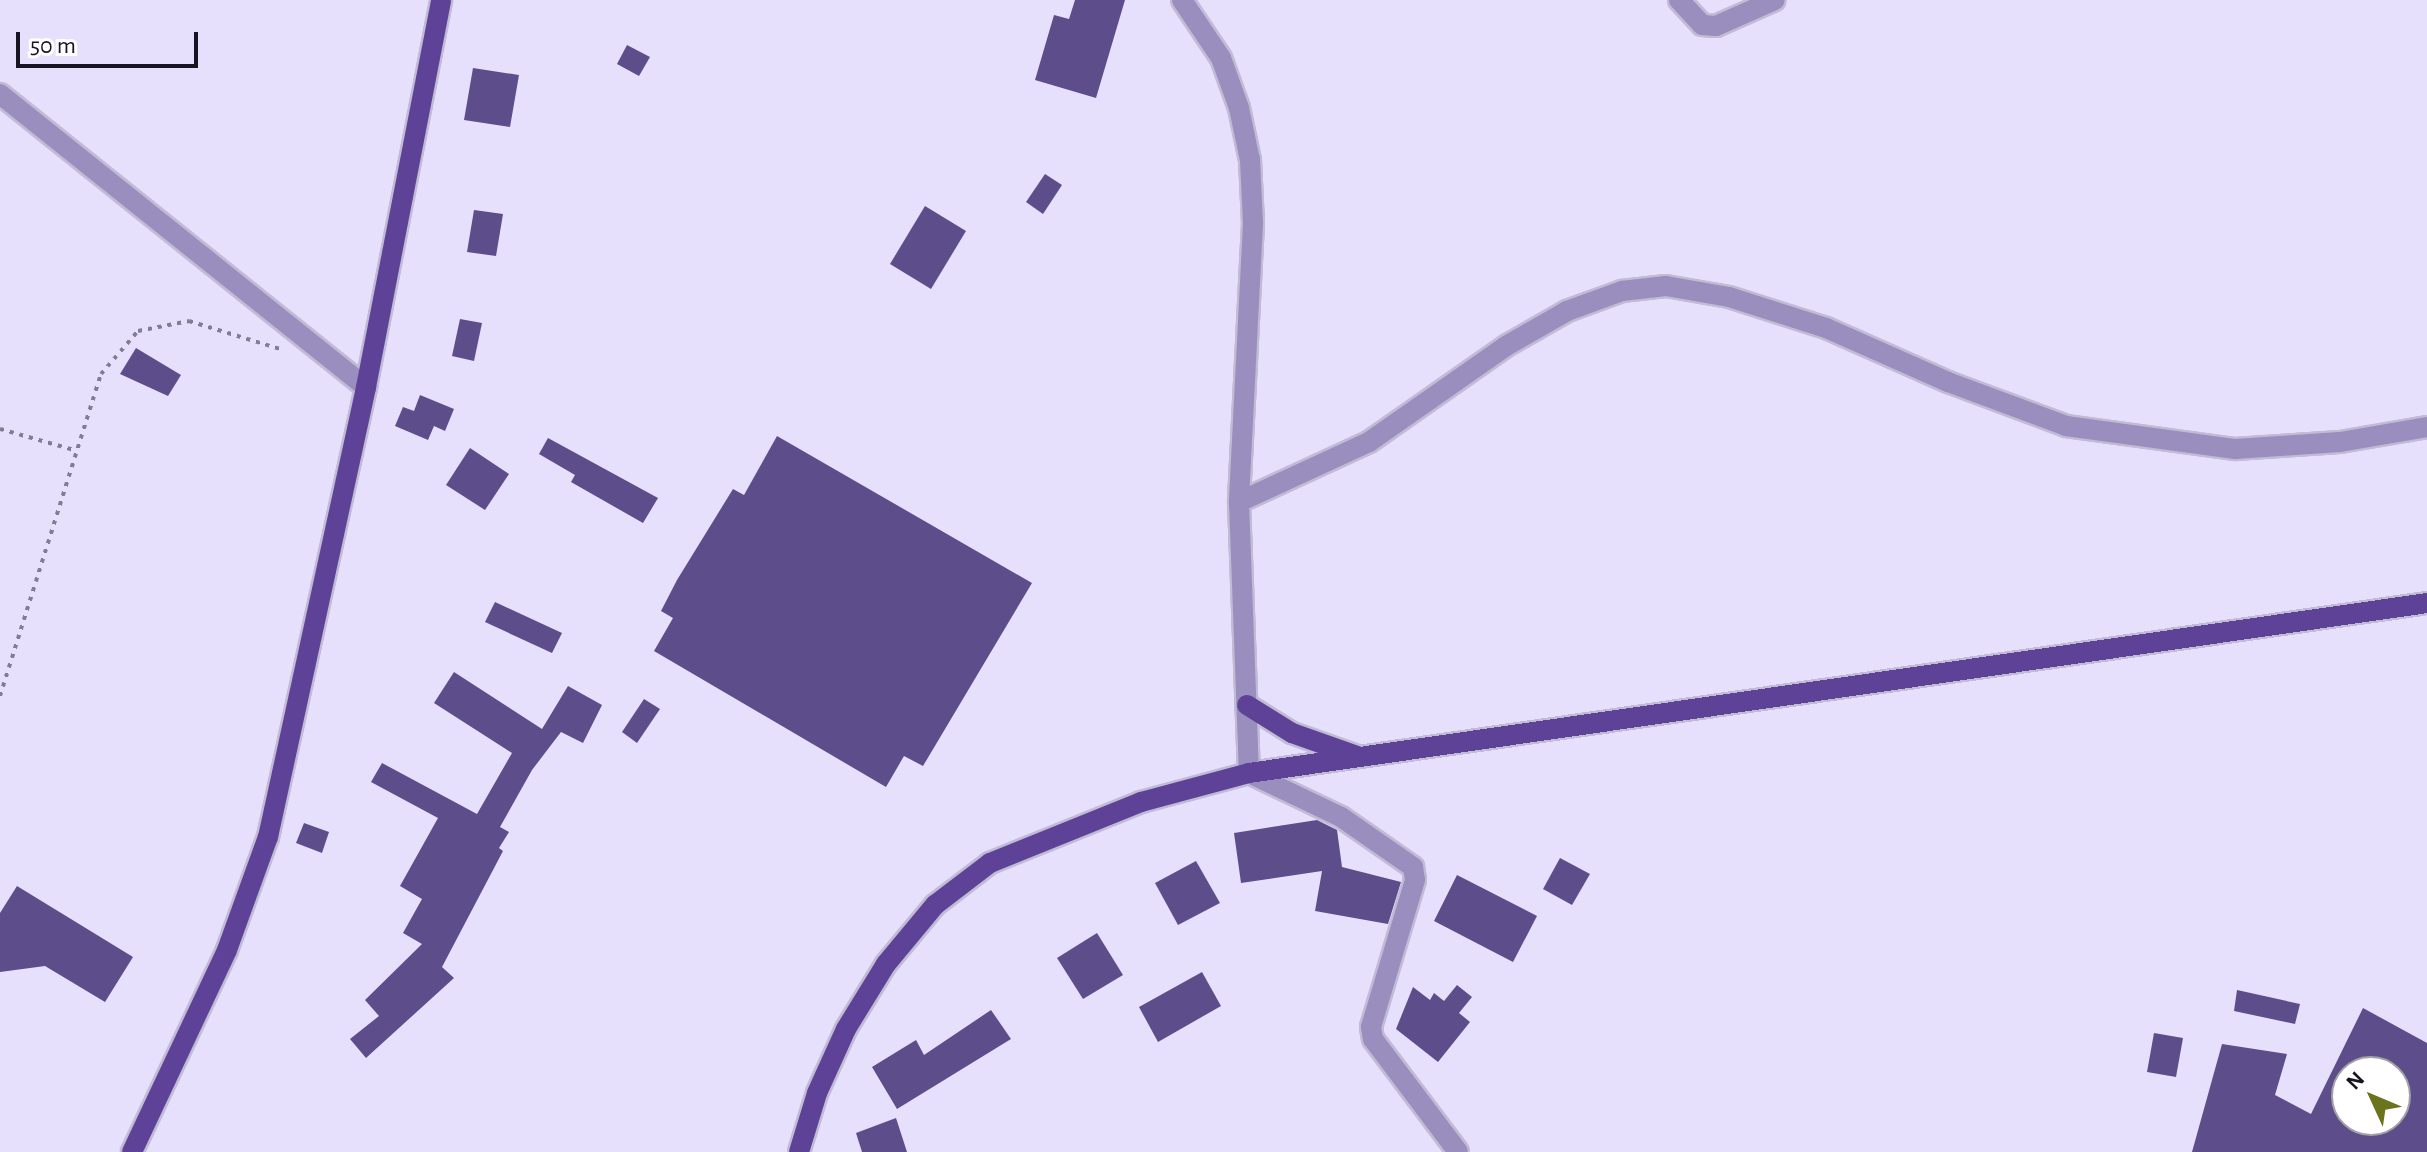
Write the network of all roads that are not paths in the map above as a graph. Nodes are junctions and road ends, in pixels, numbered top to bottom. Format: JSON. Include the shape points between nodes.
{"nodes":[{"id":1,"x":441,"y":0,"type":"edge"},
{"id":2,"x":1182,"y":0,"type":"edge"},
{"id":3,"x":1679,"y":0,"type":"edge"},
{"id":4,"x":1775,"y":0,"type":"edge"},
{"id":5,"x":0,"y":94,"type":"edge"},
{"id":6,"x":366,"y":387,"type":"junction"},
{"id":7,"x":2427,"y":427,"type":"edge"},
{"id":8,"x":1239,"y":502,"type":"junction"},
{"id":9,"x":2427,"y":603,"type":"edge"},
{"id":10,"x":1247,"y":705,"type":"junction"},
{"id":11,"x":1364,"y":758,"type":"junction"},
{"id":12,"x":1249,"y":773,"type":"junction"},
{"id":13,"x":132,"y":1152,"type":"edge"},
{"id":14,"x":799,"y":1152,"type":"edge"},
{"id":15,"x":1458,"y":1152,"type":"edge"}],
"edges":[{"from":1,"to":6,"type":"main road"},
{"from":2,"to":8,"type":"street","via":[[1221,58],[1250,160],[1253,223]]},
{"from":3,"to":4,"type":"street","via":[[1702,25],[1716,26]]},
{"from":5,"to":6,"type":"street"},
{"from":6,"to":13,"type":"main road","via":[[268,837],[227,950]]},
{"from":7,"to":8,"type":"street","via":[[2340,442],[2235,449],[2079,428],[1948,382],[1826,328],[1729,297],[1666,286],[1622,291],[1567,311],[1506,346],[1369,442]]},
{"from":8,"to":10,"type":"street"},
{"from":9,"to":11,"type":"main road","via":[[1657,711]]},
{"from":10,"to":11,"type":"main road","via":[[1292,733]]},
{"from":10,"to":12,"type":"street"},
{"from":11,"to":12,"type":"main road"},
{"from":12,"to":14,"type":"main road","via":[[1141,802],[1047,839],[990,863],[935,905],[886,964],[846,1029],[817,1093]]},
{"from":12,"to":15,"type":"street","via":[[1341,817],[1413,867],[1415,880],[1371,1027],[1373,1039]]}]}
